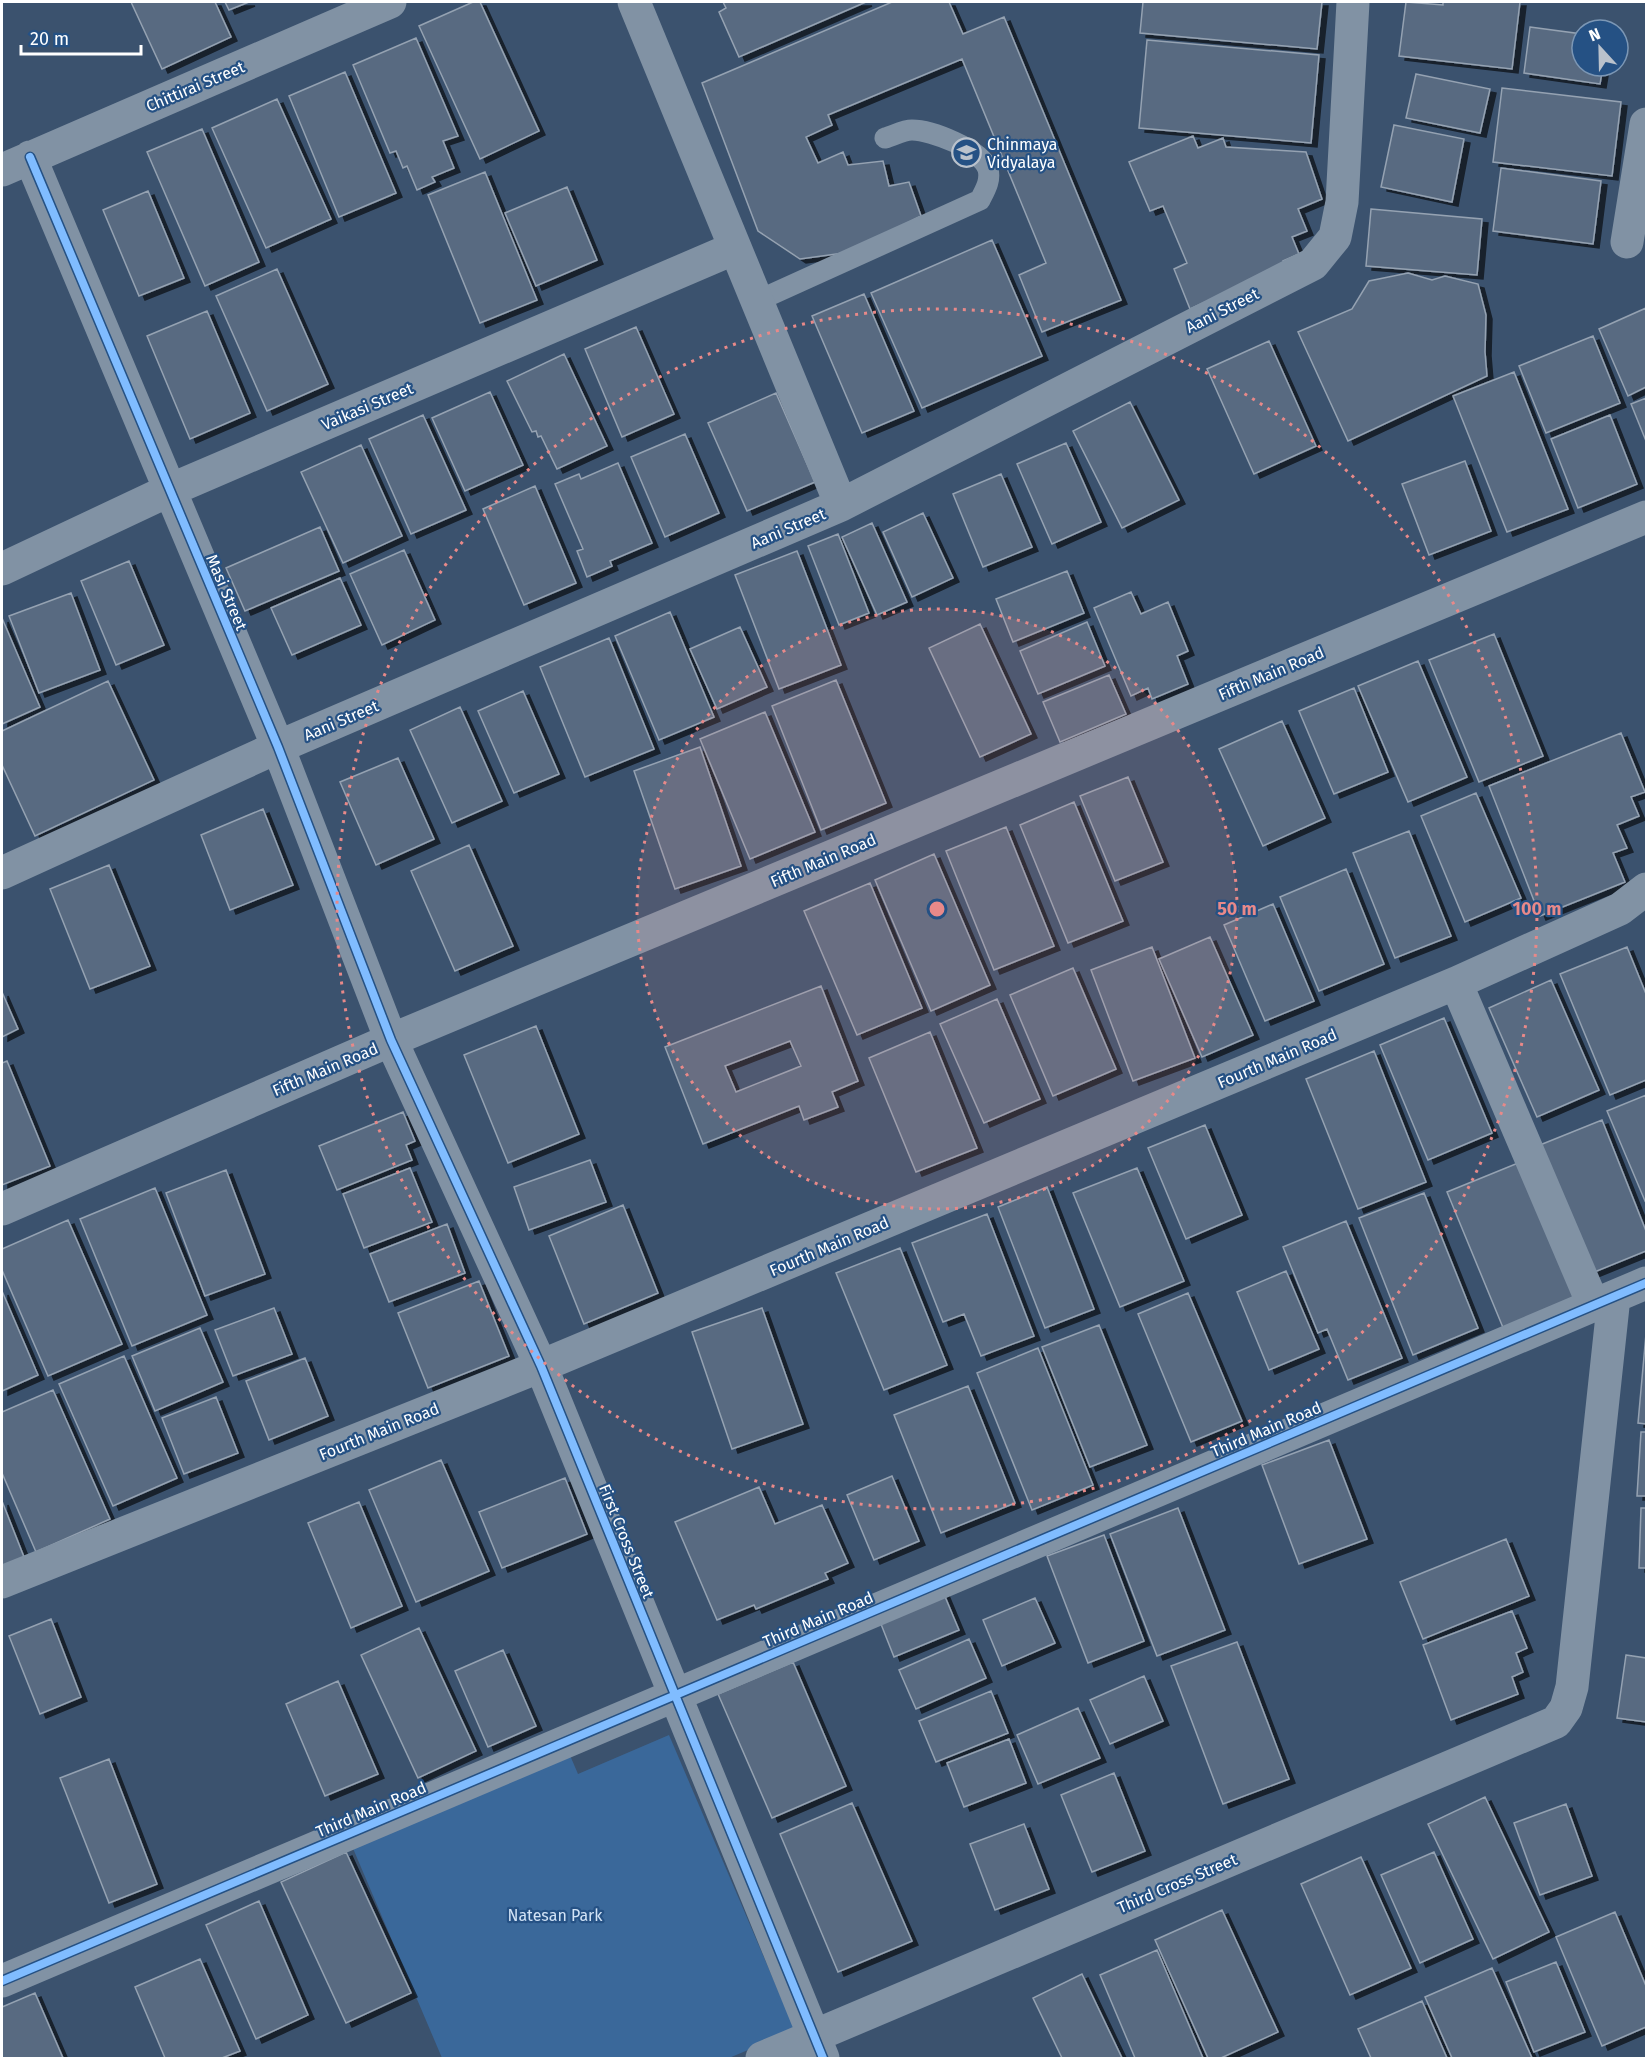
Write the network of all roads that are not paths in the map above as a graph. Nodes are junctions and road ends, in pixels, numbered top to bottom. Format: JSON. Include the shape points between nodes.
{"nodes":[{"id":1,"x":390,"y":2,"type":"edge"},
{"id":2,"x":634,"y":2,"type":"edge"},
{"id":3,"x":1353,"y":2,"type":"edge"},
{"id":4,"x":1647,"y":124,"type":"edge"},
{"id":5,"x":885,"y":138,"type":"dead end"},
{"id":6,"x":16,"y":164,"type":"edge"},
{"id":7,"x":1627,"y":242,"type":"dead end"},
{"id":8,"x":735,"y":249,"type":"junction"},
{"id":9,"x":757,"y":301,"type":"junction"},
{"id":10,"x":170,"y":490,"type":"junction"},
{"id":11,"x":841,"y":505,"type":"junction"},
{"id":12,"x":1647,"y":517,"type":"edge"},
{"id":13,"x":2,"y":569,"type":"edge"},
{"id":14,"x":278,"y":747,"type":"junction"},
{"id":15,"x":2,"y":873,"type":"edge"},
{"id":16,"x":1647,"y":889,"type":"edge"},
{"id":17,"x":1456,"y":983,"type":"junction"},
{"id":18,"x":391,"y":1040,"type":"junction"},
{"id":19,"x":2,"y":1209,"type":"edge"},
{"id":20,"x":1647,"y":1283,"type":"edge"},
{"id":21,"x":1604,"y":1301,"type":"junction"},
{"id":22,"x":541,"y":1366,"type":"junction"},
{"id":23,"x":2,"y":1582,"type":"edge"},
{"id":24,"x":675,"y":1694,"type":"junction"},
{"id":25,"x":2,"y":1981,"type":"edge"},
{"id":26,"x":818,"y":2047,"type":"edge"},
{"id":27,"x":762,"y":2058,"type":"edge"}],
"edges":[{"from":1,"to":6,"type":"street","name":"Chittirai Street"},
{"from":2,"to":8,"type":"street"},
{"from":3,"to":11,"type":"street","name":"Aani Street","via":[[1342,201],[1335,237],[1313,264]]},
{"from":4,"to":7,"type":"street"},
{"from":5,"to":9,"type":"lane","via":[[911,130],[938,135],[979,156],[988,169],[989,183],[980,200]]},
{"from":6,"to":10,"type":"street","name":"Masi Street"},
{"from":8,"to":9,"type":"street"},
{"from":8,"to":10,"type":"street","name":"Vaikasi Street"},
{"from":9,"to":11,"type":"street"},
{"from":10,"to":13,"type":"street","name":"Vaikasi Street"},
{"from":10,"to":14,"type":"street","name":"Masi Street"},
{"from":11,"to":14,"type":"street","name":"Aani Street"},
{"from":12,"to":18,"type":"street","name":"Fifth Main Road"},
{"from":14,"to":15,"type":"street","name":"Aani Street"},
{"from":14,"to":18,"type":"street","name":"Masi Street"},
{"from":16,"to":17,"type":"street","name":"Fourth Main Road","via":[[1620,909]]},
{"from":17,"to":21,"type":"street"},
{"from":17,"to":22,"type":"street","name":"Fourth Main Road"},
{"from":18,"to":19,"type":"street","name":"Fifth Main Road"},
{"from":18,"to":22,"type":"street","name":"First Cross Street"},
{"from":20,"to":21,"type":"street","name":"Third Main Road"},
{"from":21,"to":24,"type":"street","name":"Third Main Road"},
{"from":21,"to":26,"type":"street","name":"Third Cross Street","via":[[1572,1687],[1566,1708],[1556,1722]]},
{"from":22,"to":23,"type":"street","name":"Fourth Main Road"},
{"from":22,"to":24,"type":"street","name":"First Cross Street"},
{"from":24,"to":25,"type":"street","name":"Third Main Road"},
{"from":24,"to":26,"type":"street","name":"First Cross Street"},
{"from":26,"to":27,"type":"street","name":"Third Cross Street"}]}
